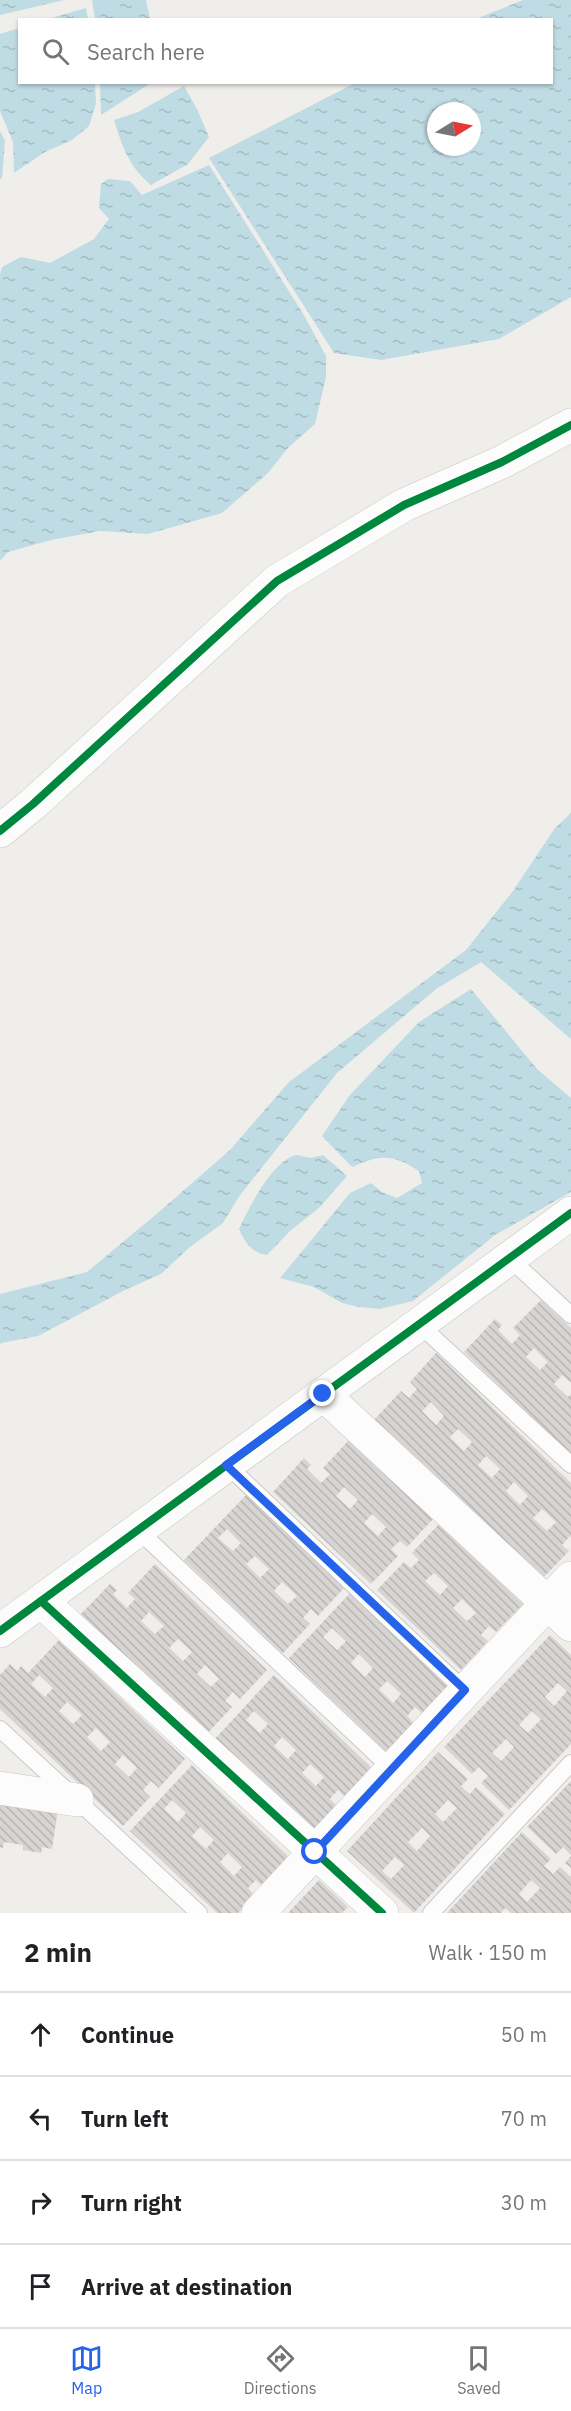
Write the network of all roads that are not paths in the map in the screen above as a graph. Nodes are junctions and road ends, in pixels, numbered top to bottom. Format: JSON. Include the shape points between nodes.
{"nodes":[{"id":1,"x":571,"y":426,"type":"edge"},
{"id":2,"x":0,"y":831,"type":"edge"},
{"id":3,"x":571,"y":1213,"type":"edge"},
{"id":4,"x":509,"y":1258,"type":"junction"},
{"id":5,"x":571,"y":1315,"type":"edge"},
{"id":6,"x":419,"y":1324,"type":"junction"},
{"id":7,"x":323,"y":1394,"type":"junction"},
{"id":8,"x":226,"y":1465,"type":"junction"},
{"id":9,"x":571,"y":1465,"type":"edge"},
{"id":10,"x":138,"y":1530,"type":"junction"},
{"id":11,"x":571,"y":1578,"type":"edge"},
{"id":12,"x":41,"y":1601,"type":"junction"},
{"id":13,"x":559,"y":1614,"type":"edge"},
{"id":14,"x":0,"y":1631,"type":"edge"},
{"id":15,"x":465,"y":1690,"type":"junction"},
{"id":16,"x":0,"y":1729,"type":"edge"},
{"id":17,"x":571,"y":1763,"type":"edge"},
{"id":18,"x":392,"y":1769,"type":"junction"},
{"id":19,"x":0,"y":1788,"type":"edge"},
{"id":20,"x":77,"y":1800,"type":"junction"},
{"id":21,"x":315,"y":1852,"type":"junction"},
{"id":22,"x":199,"y":1913,"type":"edge"},
{"id":23,"x":258,"y":1913,"type":"edge"},
{"id":24,"x":382,"y":1913,"type":"edge"},
{"id":25,"x":431,"y":1913,"type":"edge"}],
"edges":[{"from":1,"to":2,"type":"street","via":[[502,462],[404,505],[277,581]]},
{"from":3,"to":4,"type":"street"},
{"from":4,"to":5,"type":"lane"},
{"from":4,"to":6,"type":"street"},
{"from":6,"to":7,"type":"street"},
{"from":6,"to":9,"type":"lane"},
{"from":7,"to":8,"type":"street"},
{"from":7,"to":13,"type":"street"},
{"from":8,"to":10,"type":"street"},
{"from":8,"to":15,"type":"lane"},
{"from":10,"to":12,"type":"street"},
{"from":10,"to":18,"type":"lane"},
{"from":11,"to":13,"type":"street"},
{"from":12,"to":14,"type":"street"},
{"from":12,"to":21,"type":"street"},
{"from":13,"to":15,"type":"street"},
{"from":15,"to":18,"type":"street"},
{"from":16,"to":20,"type":"lane"},
{"from":17,"to":25,"type":"lane"},
{"from":18,"to":21,"type":"street"},
{"from":19,"to":20,"type":"street"},
{"from":20,"to":22,"type":"lane"},
{"from":21,"to":23,"type":"street"},
{"from":21,"to":24,"type":"street"}]}
